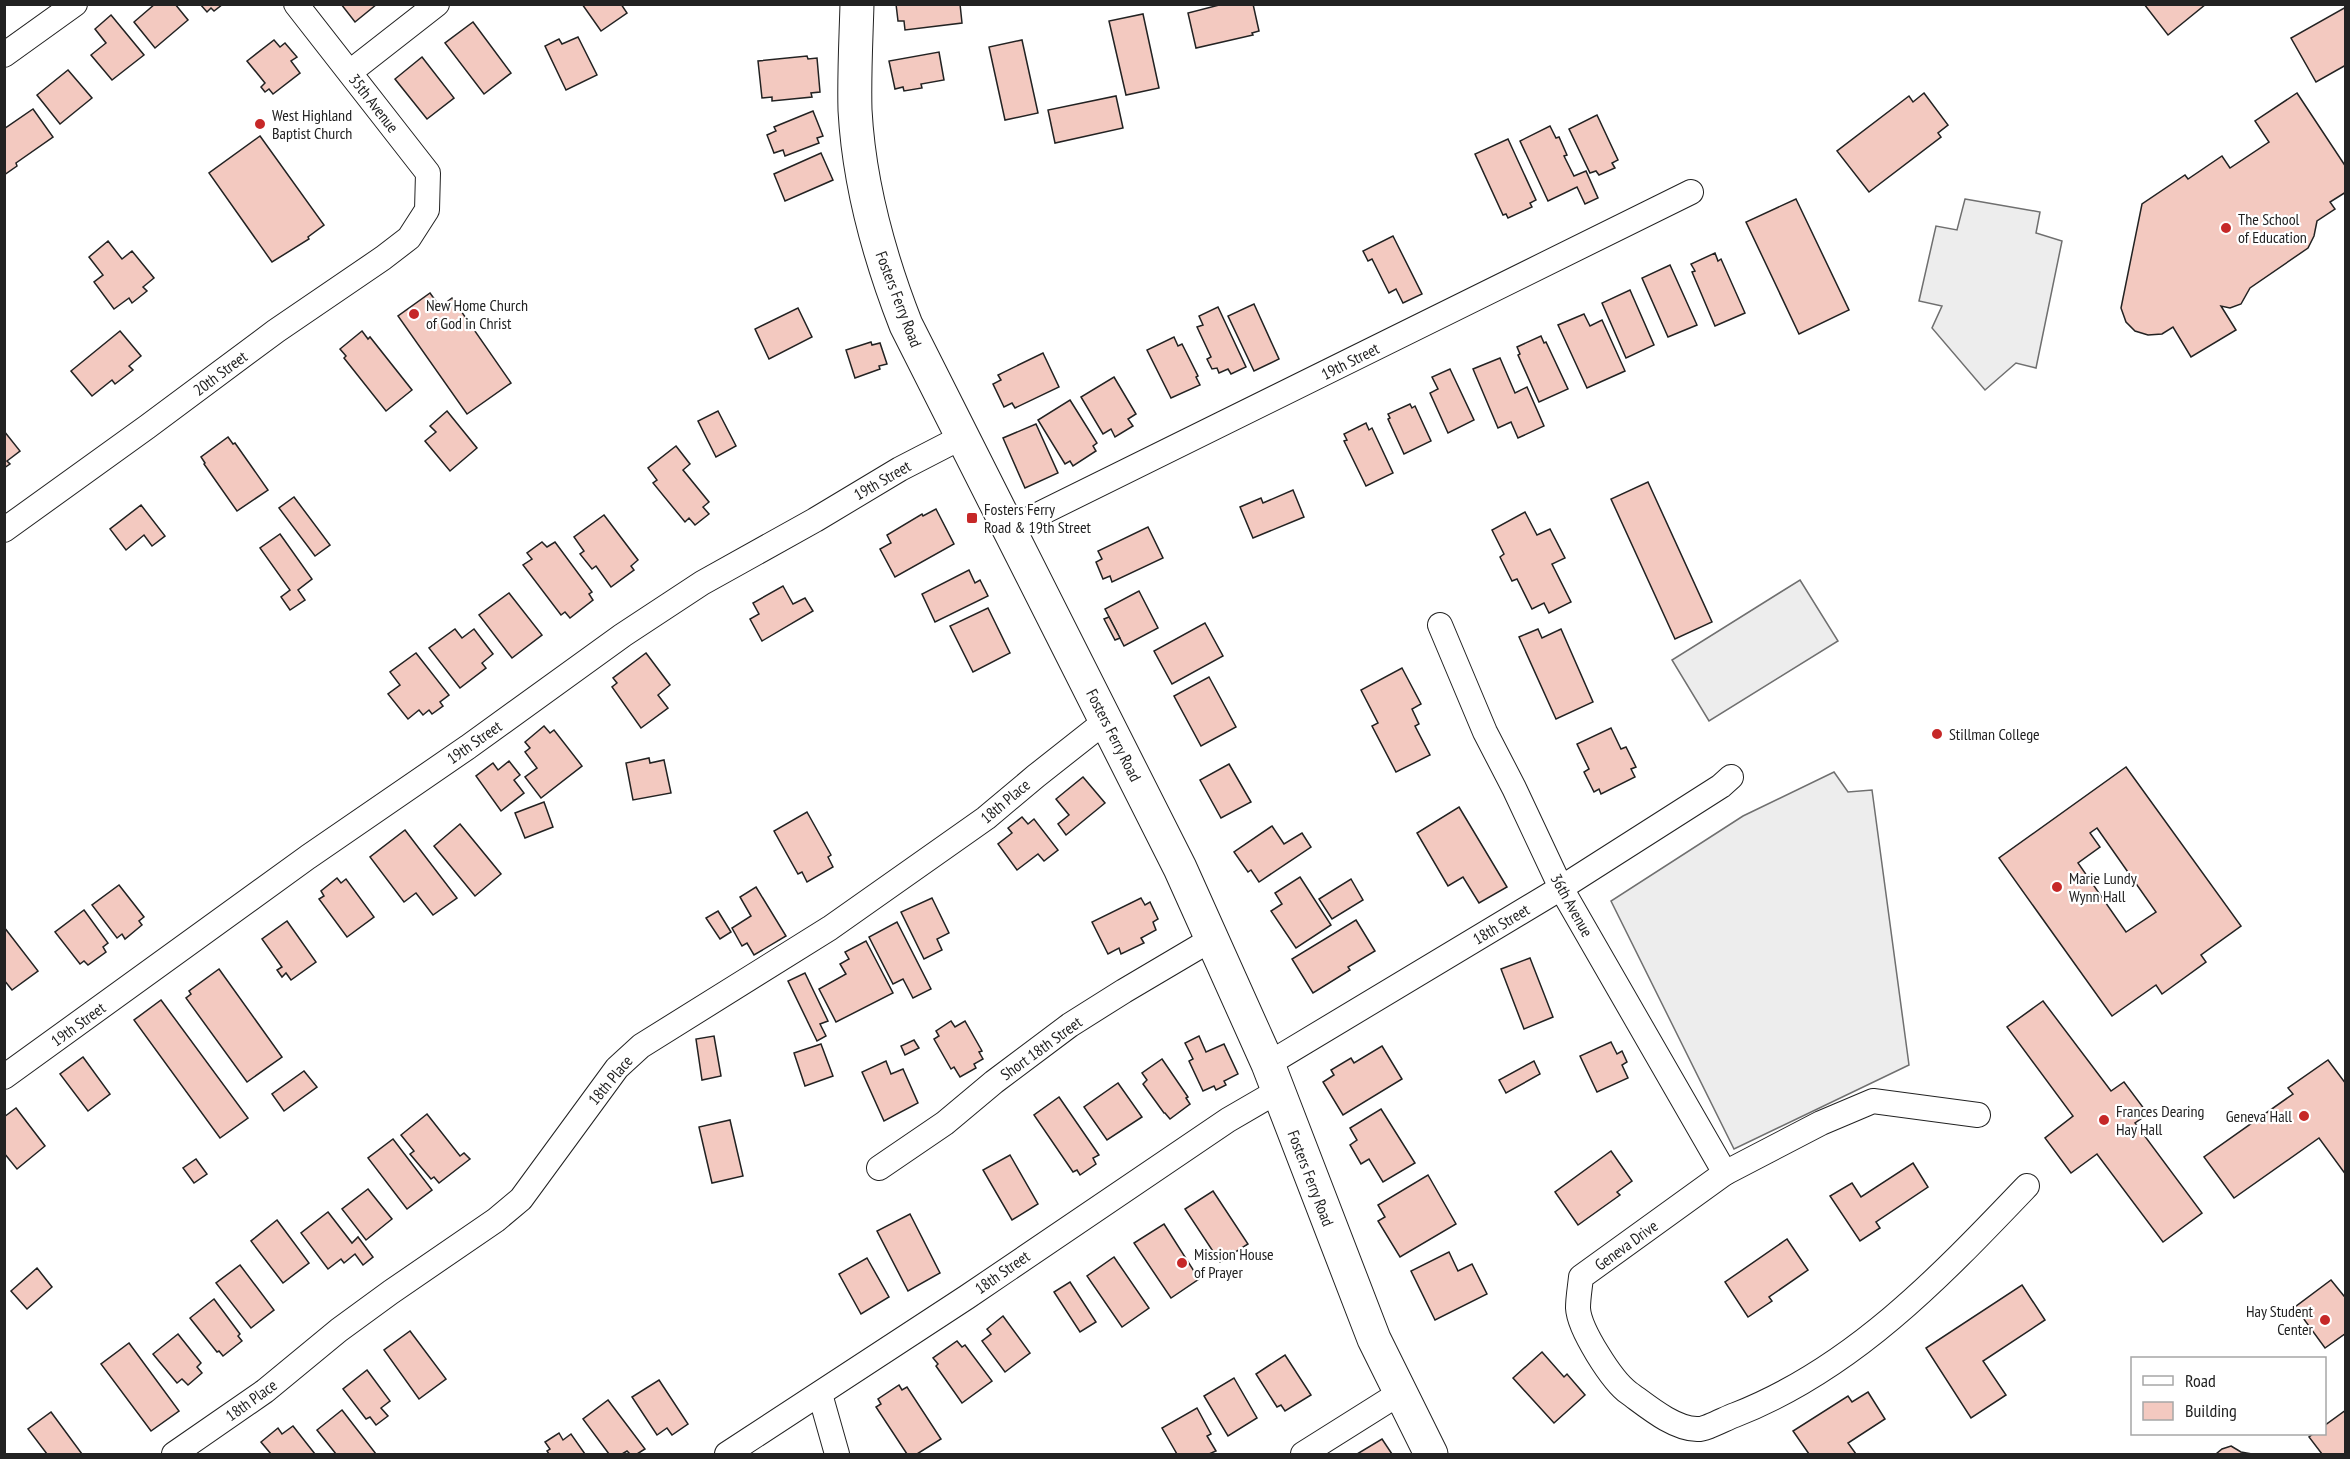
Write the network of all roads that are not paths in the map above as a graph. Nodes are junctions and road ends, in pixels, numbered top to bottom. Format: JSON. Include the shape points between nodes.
{"nodes":[{"id":1,"x":75,"y":4,"type":"edge"},
{"id":2,"x":296,"y":4,"type":"edge"},
{"id":3,"x":437,"y":4,"type":"edge"},
{"id":4,"x":858,"y":4,"type":"edge"},
{"id":5,"x":4,"y":55,"type":"edge"},
{"id":6,"x":350,"y":72,"type":"junction"},
{"id":7,"x":1691,"y":192,"type":"dead end"},
{"id":8,"x":427,"y":210,"type":"joint"},
{"id":9,"x":962,"y":436,"type":"junction"},
{"id":10,"x":1009,"y":529,"type":"junction"},
{"id":11,"x":4,"y":530,"type":"edge"},
{"id":12,"x":1440,"y":625,"type":"dead end"},
{"id":13,"x":1107,"y":720,"type":"junction"},
{"id":14,"x":1731,"y":777,"type":"dead end"},
{"id":15,"x":1561,"y":888,"type":"junction"},
{"id":16,"x":1212,"y":939,"type":"junction"},
{"id":17,"x":4,"y":1077,"type":"edge"},
{"id":18,"x":1273,"y":1078,"type":"junction"},
{"id":19,"x":1978,"y":1115,"type":"dead end"},
{"id":20,"x":879,"y":1168,"type":"dead end"},
{"id":21,"x":1725,"y":1173,"type":"junction"},
{"id":22,"x":2027,"y":1186,"type":"dead end"},
{"id":23,"x":1400,"y":1393,"type":"junction"},
{"id":24,"x":820,"y":1394,"type":"junction"},
{"id":25,"x":174,"y":1455,"type":"edge"},
{"id":26,"x":727,"y":1455,"type":"edge"},
{"id":27,"x":837,"y":1455,"type":"edge"},
{"id":28,"x":1303,"y":1455,"type":"edge"},
{"id":29,"x":1431,"y":1455,"type":"edge"}],
"edges":[{"from":1,"to":5,"type":"street"},
{"from":2,"to":6,"type":"street","name":"35th Avenue"},
{"from":3,"to":6,"type":"street"},
{"from":4,"to":9,"type":"street","name":"Fosters Ferry Road","via":[[855,112],[870,216],[906,325]]},
{"from":6,"to":8,"type":"street","name":"35th Avenue","via":[[428,173]]},
{"from":7,"to":10,"type":"street","name":"19th Street"},
{"from":8,"to":11,"type":"street","name":"20th Street","via":[[409,238],[383,258],[276,331]]},
{"from":9,"to":10,"type":"street","name":"Fosters Ferry Road"},
{"from":9,"to":17,"type":"street","name":"19th Street","via":[[702,583],[623,635]]},
{"from":10,"to":13,"type":"street","name":"Fosters Ferry Road"},
{"from":12,"to":15,"type":"street","name":"36th Avenue","via":[[1485,732]]},
{"from":13,"to":16,"type":"street","name":"Fosters Ferry Road"},
{"from":13,"to":25,"type":"street","name":"18th Place","via":[[986,818],[830,928],[641,1046],[617,1068],[521,1199],[348,1324],[266,1391]]},
{"from":14,"to":15,"type":"street","name":"18th Street"},
{"from":15,"to":18,"type":"street","name":"18th Street"},
{"from":15,"to":21,"type":"street","name":"36th Avenue"},
{"from":16,"to":18,"type":"street","name":"Fosters Ferry Road"},
{"from":16,"to":20,"type":"street","name":"Short 18th Street","via":[[1070,1025],[945,1123]]},
{"from":18,"to":23,"type":"street","name":"Fosters Ferry Road","via":[[1352,1285]]},
{"from":18,"to":24,"type":"street","name":"18th Street","via":[[1228,1120]]},
{"from":19,"to":21,"type":"street","name":"Geneva Drive","via":[[1873,1101]]},
{"from":21,"to":22,"type":"street","name":"Geneva Drive","via":[[1581,1277],[1578,1311],[1596,1352],[1622,1388],[1667,1420],[1697,1430],[1765,1403],[1816,1376],[1890,1322]]},
{"from":23,"to":28,"type":"street"},
{"from":23,"to":29,"type":"street","name":"Fosters Ferry Road"},
{"from":24,"to":26,"type":"street","name":"18th Street"},
{"from":24,"to":27,"type":"street"}]}
